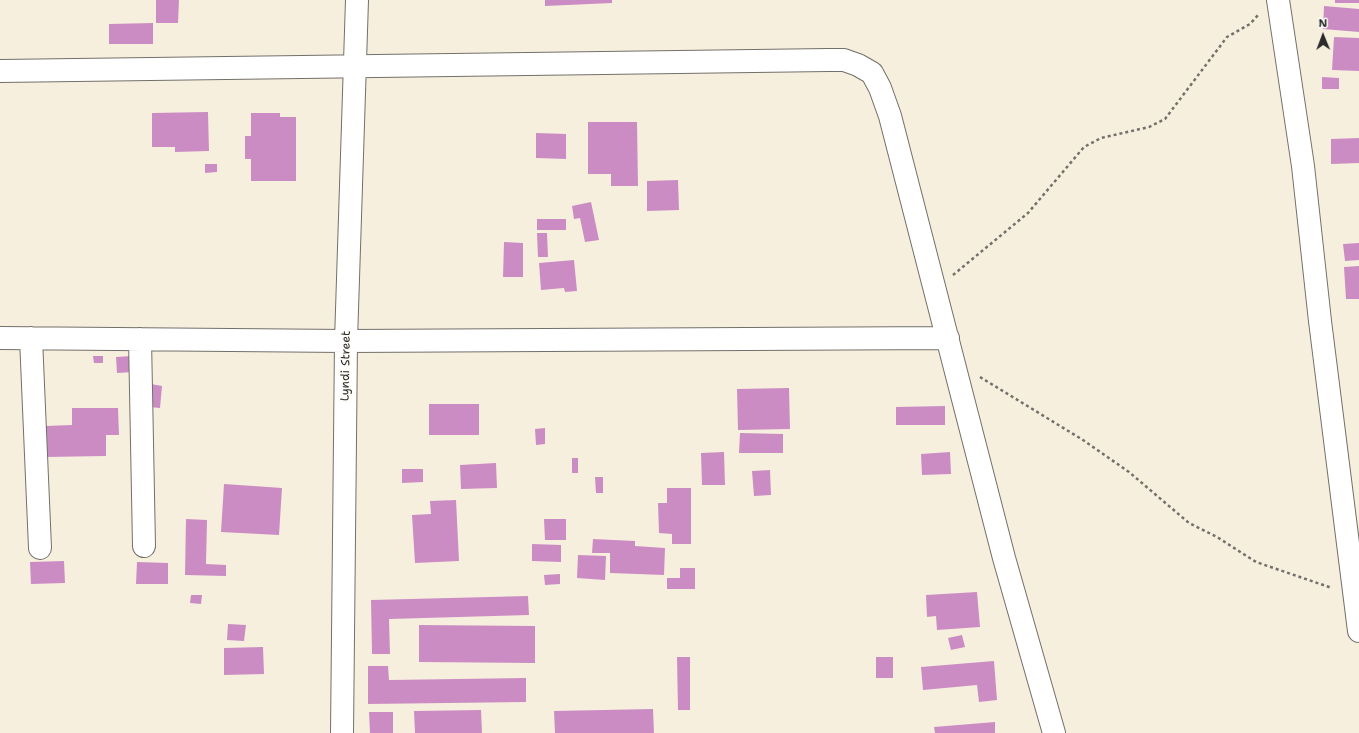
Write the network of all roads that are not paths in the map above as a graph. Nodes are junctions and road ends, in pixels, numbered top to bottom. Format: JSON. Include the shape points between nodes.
{"nodes":[{"id":1,"x":357,"y":0,"type":"edge"},
{"id":2,"x":1270,"y":5,"type":"edge"},
{"id":3,"x":355,"y":66,"type":"junction"},
{"id":4,"x":0,"y":71,"type":"edge"},
{"id":5,"x":0,"y":338,"type":"edge"},
{"id":6,"x":31,"y":338,"type":"junction"},
{"id":7,"x":948,"y":338,"type":"junction"},
{"id":8,"x":140,"y":339,"type":"junction"},
{"id":9,"x":346,"y":341,"type":"junction"},
{"id":10,"x":144,"y":546,"type":"dead end"},
{"id":11,"x":40,"y":548,"type":"dead end"},
{"id":12,"x":1359,"y":631,"type":"edge"},
{"id":13,"x":342,"y":733,"type":"edge"},
{"id":14,"x":1054,"y":733,"type":"edge"}],
"edges":[{"from":1,"to":3,"type":"street","name":"Lyndi Street"},
{"from":2,"to":12,"type":"street","via":[[1303,166]]},
{"from":3,"to":4,"type":"street"},
{"from":3,"to":7,"type":"street","via":[[829,60],[844,60],[858,65],[872,73],[890,116]]},
{"from":3,"to":9,"type":"street","name":"Lyndi Street"},
{"from":5,"to":6,"type":"street"},
{"from":6,"to":8,"type":"street"},
{"from":6,"to":11,"type":"street"},
{"from":7,"to":9,"type":"street"},
{"from":7,"to":14,"type":"street","via":[[1004,558]]},
{"from":8,"to":9,"type":"street"},
{"from":8,"to":10,"type":"street"},
{"from":9,"to":13,"type":"street","name":"Lyndi Street"}]}
